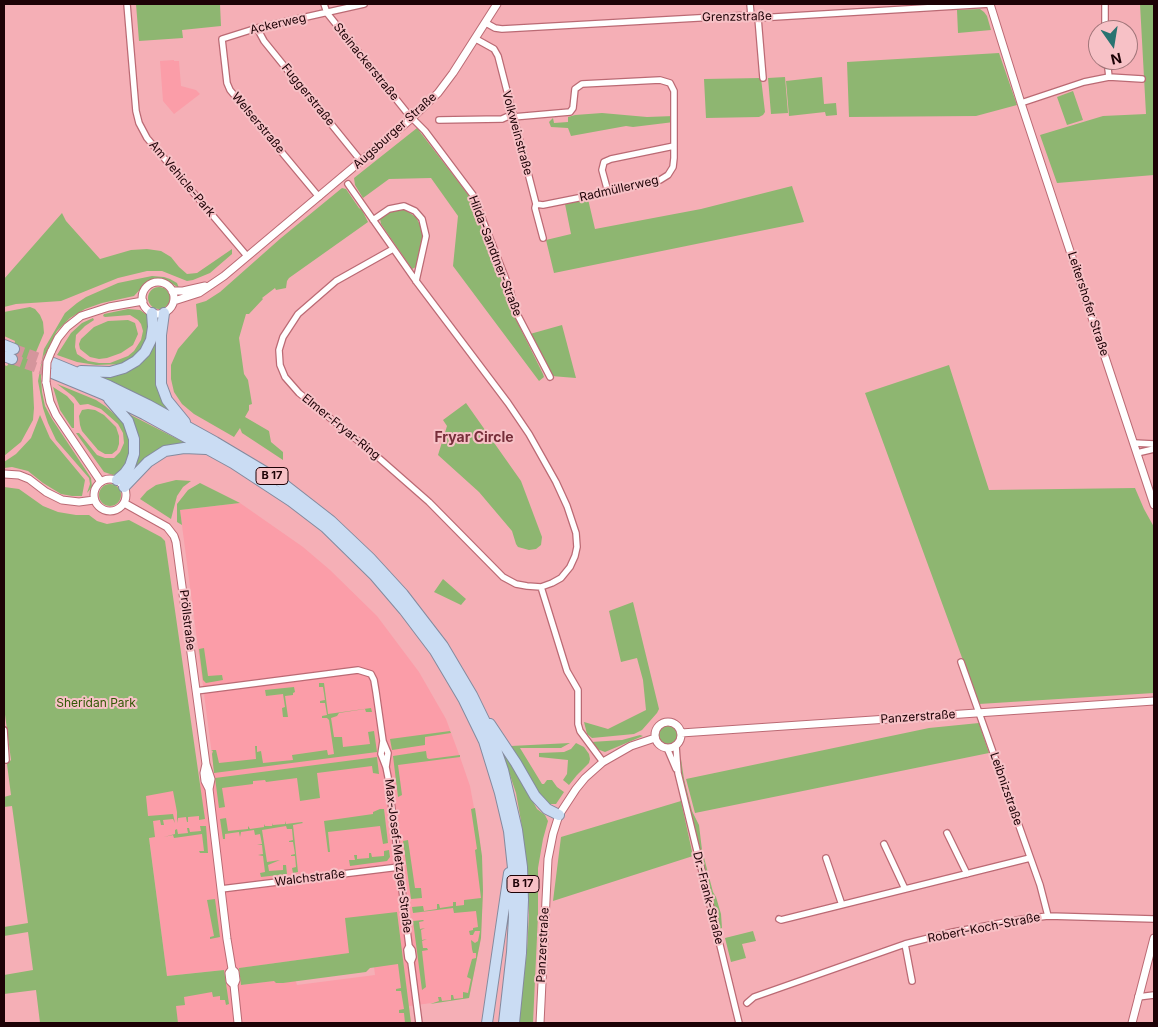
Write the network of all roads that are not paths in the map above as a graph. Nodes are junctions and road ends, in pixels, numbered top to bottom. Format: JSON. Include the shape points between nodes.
{"nodes":[{"id":1,"x":127,"y":4,"type":"edge"},
{"id":2,"x":324,"y":4,"type":"edge"},
{"id":3,"x":364,"y":4,"type":"edge"},
{"id":4,"x":496,"y":4,"type":"edge"},
{"id":5,"x":750,"y":4,"type":"edge"},
{"id":6,"x":990,"y":4,"type":"edge"},
{"id":7,"x":1105,"y":4,"type":"edge"},
{"id":8,"x":327,"y":12,"type":"junction"},
{"id":9,"x":751,"y":15,"type":"junction"},
{"id":10,"x":758,"y":18,"type":"junction"},
{"id":11,"x":1106,"y":20,"type":"edge"},
{"id":12,"x":486,"y":23,"type":"junction"},
{"id":13,"x":257,"y":28,"type":"junction"},
{"id":14,"x":222,"y":39,"type":"joint"},
{"id":15,"x":476,"y":39,"type":"junction"},
{"id":16,"x":1109,"y":70,"type":"edge"},
{"id":17,"x":1109,"y":76,"type":"junction"},
{"id":18,"x":763,"y":78,"type":"dead end"},
{"id":19,"x":1142,"y":79,"type":"dead end"},
{"id":20,"x":1021,"y":103,"type":"junction"},
{"id":21,"x":513,"y":115,"type":"junction"},
{"id":22,"x":412,"y":118,"type":"junction"},
{"id":23,"x":439,"y":120,"type":"dead end"},
{"id":24,"x":674,"y":146,"type":"junction"},
{"id":25,"x":361,"y":161,"type":"junction"},
{"id":26,"x":348,"y":184,"type":"dead end"},
{"id":27,"x":608,"y":192,"type":"junction"},
{"id":28,"x":319,"y":197,"type":"junction"},
{"id":29,"x":536,"y":204,"type":"junction"},
{"id":30,"x":373,"y":220,"type":"junction"},
{"id":31,"x":543,"y":238,"type":"dead end"},
{"id":32,"x":393,"y":249,"type":"junction"},
{"id":33,"x":247,"y":256,"type":"junction"},
{"id":34,"x":416,"y":281,"type":"junction"},
{"id":35,"x":213,"y":284,"type":"junction"},
{"id":36,"x":172,"y":291,"type":"junction"},
{"id":37,"x":143,"y":301,"type":"junction"},
{"id":38,"x":174,"y":301,"type":"junction"},
{"id":39,"x":152,"y":313,"type":"junction"},
{"id":40,"x":164,"y":313,"type":"junction"},
{"id":41,"x":4,"y":345,"type":"edge"},
{"id":42,"x":10,"y":355,"type":"tunnel mouth"},
{"id":43,"x":73,"y":371,"type":"junction"},
{"id":44,"x":50,"y":373,"type":"junction"},
{"id":45,"x":550,"y":378,"type":"dead end"},
{"id":46,"x":105,"y":395,"type":"junction"},
{"id":47,"x":190,"y":428,"type":"junction"},
{"id":48,"x":1134,"y":443,"type":"junction"},
{"id":49,"x":1154,"y":444,"type":"edge"},
{"id":50,"x":1154,"y":449,"type":"edge"},
{"id":51,"x":209,"y":450,"type":"junction"},
{"id":52,"x":1137,"y":453,"type":"junction"},
{"id":53,"x":4,"y":474,"type":"edge"},
{"id":54,"x":100,"y":482,"type":"junction"},
{"id":55,"x":121,"y":484,"type":"junction"},
{"id":56,"x":94,"y":500,"type":"junction"},
{"id":57,"x":124,"y":503,"type":"junction"},
{"id":58,"x":1154,"y":505,"type":"edge"},
{"id":59,"x":541,"y":587,"type":"junction"},
{"id":60,"x":961,"y":662,"type":"dead end"},
{"id":61,"x":196,"y":691,"type":"junction"},
{"id":62,"x":1154,"y":701,"type":"edge"},
{"id":63,"x":979,"y":713,"type":"junction"},
{"id":64,"x":4,"y":730,"type":"edge"},
{"id":65,"x":681,"y":733,"type":"junction"},
{"id":66,"x":655,"y":738,"type":"junction"},
{"id":67,"x":494,"y":744,"type":"junction"},
{"id":68,"x":676,"y":746,"type":"junction"},
{"id":69,"x":666,"y":748,"type":"junction"},
{"id":70,"x":6,"y":760,"type":"dead end"},
{"id":71,"x":603,"y":762,"type":"junction"},
{"id":72,"x":678,"y":773,"type":"junction"},
{"id":73,"x":559,"y":815,"type":"junction"},
{"id":74,"x":947,"y":832,"type":"dead end"},
{"id":75,"x":884,"y":844,"type":"dead end"},
{"id":76,"x":511,"y":852,"type":"junction"},
{"id":77,"x":826,"y":858,"type":"dead end"},
{"id":78,"x":1030,"y":858,"type":"junction"},
{"id":79,"x":399,"y":867,"type":"junction"},
{"id":80,"x":967,"y":874,"type":"junction"},
{"id":81,"x":221,"y":889,"type":"junction"},
{"id":82,"x":905,"y":889,"type":"junction"},
{"id":83,"x":842,"y":905,"type":"junction"},
{"id":84,"x":1048,"y":916,"type":"junction"},
{"id":85,"x":779,"y":919,"type":"dead end"},
{"id":86,"x":1154,"y":919,"type":"edge"},
{"id":87,"x":1154,"y":938,"type":"edge"},
{"id":88,"x":905,"y":944,"type":"junction"},
{"id":89,"x":912,"y":981,"type":"dead end"},
{"id":90,"x":1154,"y":996,"type":"edge"},
{"id":91,"x":1138,"y":997,"type":"junction"},
{"id":92,"x":747,"y":1003,"type":"dead end"},
{"id":93,"x":238,"y":1023,"type":"edge"},
{"id":94,"x":419,"y":1023,"type":"edge"},
{"id":95,"x":487,"y":1023,"type":"edge"},
{"id":96,"x":504,"y":1023,"type":"edge"},
{"id":97,"x":514,"y":1023,"type":"edge"},
{"id":98,"x":540,"y":1023,"type":"edge"},
{"id":99,"x":739,"y":1023,"type":"edge"},
{"id":100,"x":1132,"y":1023,"type":"edge"}],
"edges":[{"from":1,"to":33,"type":"street","name":"Am Vehicle-Park","via":[[139,123],[147,138]]},
{"from":2,"to":8,"type":"street","name":"Steinackerstraße"},
{"from":3,"to":8,"type":"street","name":"Ackerweg"},
{"from":4,"to":12,"type":"street","name":"Augsburger Straße"},
{"from":5,"to":9,"type":"street"},
{"from":6,"to":10,"type":"street","name":"Grenzstraße"},
{"from":6,"to":20,"type":"street","name":"Leitershofer Straße"},
{"from":7,"to":11,"type":"street"},
{"from":8,"to":13,"type":"street","name":"Ackerweg"},
{"from":8,"to":22,"type":"street","name":"Steinackerstraße"},
{"from":9,"to":10,"type":"street","name":"Grenzstraße"},
{"from":9,"to":12,"type":"street","name":"Grenzstraße","via":[[502,29]]},
{"from":10,"to":18,"type":"street"},
{"from":12,"to":15,"type":"street","name":"Augsburger Straße"},
{"from":13,"to":14,"type":"street","name":"Ackerweg"},
{"from":13,"to":25,"type":"street","name":"Fuggerstraße"},
{"from":14,"to":28,"type":"street","name":"Welserstraße","via":[[230,90]]},
{"from":15,"to":21,"type":"street","name":"Volkweinstraße","via":[[494,49],[498,56]]},
{"from":15,"to":22,"type":"street","name":"Augsburger Straße","via":[[442,88]]},
{"from":16,"to":17,"type":"street"},
{"from":17,"to":19,"type":"street"},
{"from":17,"to":20,"type":"street"},
{"from":20,"to":48,"type":"street","name":"Leitershofer Straße"},
{"from":21,"to":23,"type":"street","via":[[502,119]]},
{"from":21,"to":24,"type":"street","name":"Radmüllerweg","via":[[570,112],[575,89],[582,84],[666,81],[674,91]]},
{"from":21,"to":29,"type":"street","name":"Volkweinstraße"},
{"from":22,"to":25,"type":"street","name":"Augsburger Straße"},
{"from":22,"to":45,"type":"street","name":"Hilda-Sandtner-Straße","via":[[473,195],[515,310]]},
{"from":24,"to":27,"type":"street","name":"Radmüllerweg","via":[[673,167],[666,177]]},
{"from":24,"to":27,"type":"street","via":[[604,162],[602,170]]},
{"from":25,"to":28,"type":"street","name":"Augsburger Straße"},
{"from":26,"to":30,"type":"street"},
{"from":27,"to":29,"type":"street","name":"Radmüllerweg"},
{"from":28,"to":33,"type":"street","name":"Augsburger Straße"},
{"from":29,"to":31,"type":"street","name":"Volkweinstraße"},
{"from":30,"to":32,"type":"street"},
{"from":30,"to":34,"type":"street","via":[[389,209],[404,206],[422,219],[426,236]]},
{"from":32,"to":34,"type":"street"},
{"from":32,"to":59,"type":"street","name":"Elmer-Fryar-Ring","via":[[336,281],[298,314],[283,337],[279,350],[285,377],[429,502],[499,573],[516,584]]},
{"from":33,"to":35,"type":"street"},
{"from":34,"to":59,"type":"street","via":[[517,416],[567,506],[577,540],[575,556],[561,578]]},
{"from":35,"to":36,"type":"street"},
{"from":35,"to":38,"type":"street","via":[[199,293]]},
{"from":36,"to":37,"type":"street","via":[[163,283],[153,283],[145,289]]},
{"from":36,"to":38,"type":"street"},
{"from":37,"to":39,"type":"street"},
{"from":37,"to":44,"type":"street","bridge":true,"via":[[81,316],[58,338],[47,362]]},
{"from":38,"to":40,"type":"street"},
{"from":39,"to":40,"type":"street"},
{"from":39,"to":43,"type":"highway","via":[[151,340],[136,361],[110,372]]},
{"from":40,"to":47,"type":"highway","via":[[162,388],[166,400]]},
{"from":41,"to":42,"type":"highway"},
{"from":43,"to":44,"type":"highway","number":"B 17"},
{"from":43,"to":47,"type":"highway","number":"B 17"},
{"from":44,"to":46,"type":"highway","number":"B 17"},
{"from":44,"to":54,"type":"street","via":[[50,402]]},
{"from":46,"to":51,"type":"highway","number":"B 17"},
{"from":46,"to":55,"type":"highway","via":[[128,421],[134,440],[133,458]]},
{"from":47,"to":67,"type":"highway","number":"B 17","via":[[277,480],[360,548],[429,626],[454,663]]},
{"from":48,"to":49,"type":"street"},
{"from":48,"to":52,"type":"street","name":"Leitershofer Straße"},
{"from":50,"to":52,"type":"street"},
{"from":51,"to":55,"type":"highway","via":[[184,448],[165,451]]},
{"from":51,"to":67,"type":"highway","number":"B 17","via":[[291,501],[325,528],[375,576],[422,632]]},
{"from":52,"to":58,"type":"street","name":"Leitershofer Straße"},
{"from":53,"to":56,"type":"street","via":[[29,479],[62,500]]},
{"from":54,"to":55,"type":"street","via":[[110,478]]},
{"from":54,"to":56,"type":"street","via":[[94,489]]},
{"from":55,"to":57,"type":"street","via":[[126,495]]},
{"from":56,"to":57,"type":"street","via":[[101,509],[108,511]]},
{"from":57,"to":61,"type":"street","name":"Pröllstraße","via":[[158,521],[174,536]]},
{"from":59,"to":71,"type":"street","via":[[567,671],[578,690],[580,732]]},
{"from":60,"to":63,"type":"street","name":"Leibnizstraße"},
{"from":61,"to":79,"type":"street","name":"Max-Josef-Metzger-Straße","via":[[358,670],[371,674]]},
{"from":61,"to":81,"type":"street","name":"Pröllstraße","via":[[211,779],[209,789]]},
{"from":62,"to":63,"type":"street","name":"Panzerstraße"},
{"from":63,"to":65,"type":"street","name":"Panzerstraße"},
{"from":63,"to":78,"type":"street","name":"Leibnizstraße"},
{"from":64,"to":70,"type":"street"},
{"from":65,"to":66,"type":"street","name":"Panzerstraße","via":[[677,725],[666,722],[656,730]]},
{"from":65,"to":68,"type":"street"},
{"from":66,"to":69,"type":"street"},
{"from":66,"to":71,"type":"street","name":"Panzerstraße","via":[[631,746]]},
{"from":67,"to":73,"type":"highway","via":[[538,800]]},
{"from":67,"to":76,"type":"highway","number":"B 17"},
{"from":67,"to":97,"type":"highway","number":"B 17","via":[[514,811],[522,868],[522,934]]},
{"from":68,"to":69,"type":"street"},
{"from":68,"to":72,"type":"street","name":"Dr.-Frank-Straße"},
{"from":69,"to":72,"type":"street","name":"Dr.-Frank-Straße"},
{"from":71,"to":73,"type":"street","name":"Panzerstraße","via":[[585,778]]},
{"from":72,"to":99,"type":"street","name":"Dr.-Frank-Straße"},
{"from":73,"to":98,"type":"street","name":"Panzerstraße","via":[[546,870]]},
{"from":74,"to":80,"type":"street"},
{"from":75,"to":82,"type":"street"},
{"from":76,"to":95,"type":"highway"},
{"from":76,"to":96,"type":"highway","number":"B 17","via":[[514,917]]},
{"from":77,"to":83,"type":"street"},
{"from":78,"to":80,"type":"street"},
{"from":78,"to":84,"type":"street","name":"Leibnizstraße"},
{"from":79,"to":81,"type":"street","name":"Walchstraße"},
{"from":79,"to":94,"type":"street","name":"Max-Josef-Metzger-Straße","via":[[408,958]]},
{"from":80,"to":82,"type":"street"},
{"from":81,"to":93,"type":"street","name":"Pröllstraße","via":[[232,969],[230,981],[234,984]]},
{"from":82,"to":83,"type":"street"},
{"from":83,"to":85,"type":"street"},
{"from":84,"to":86,"type":"street","name":"Robert-Koch-Straße"},
{"from":84,"to":88,"type":"street","name":"Robert-Koch-Straße","via":[[981,926]]},
{"from":87,"to":91,"type":"street"},
{"from":88,"to":89,"type":"street"},
{"from":88,"to":92,"type":"street","name":"Robert-Koch-Straße","via":[[754,996]]},
{"from":90,"to":91,"type":"street"},
{"from":91,"to":100,"type":"street"}]}
